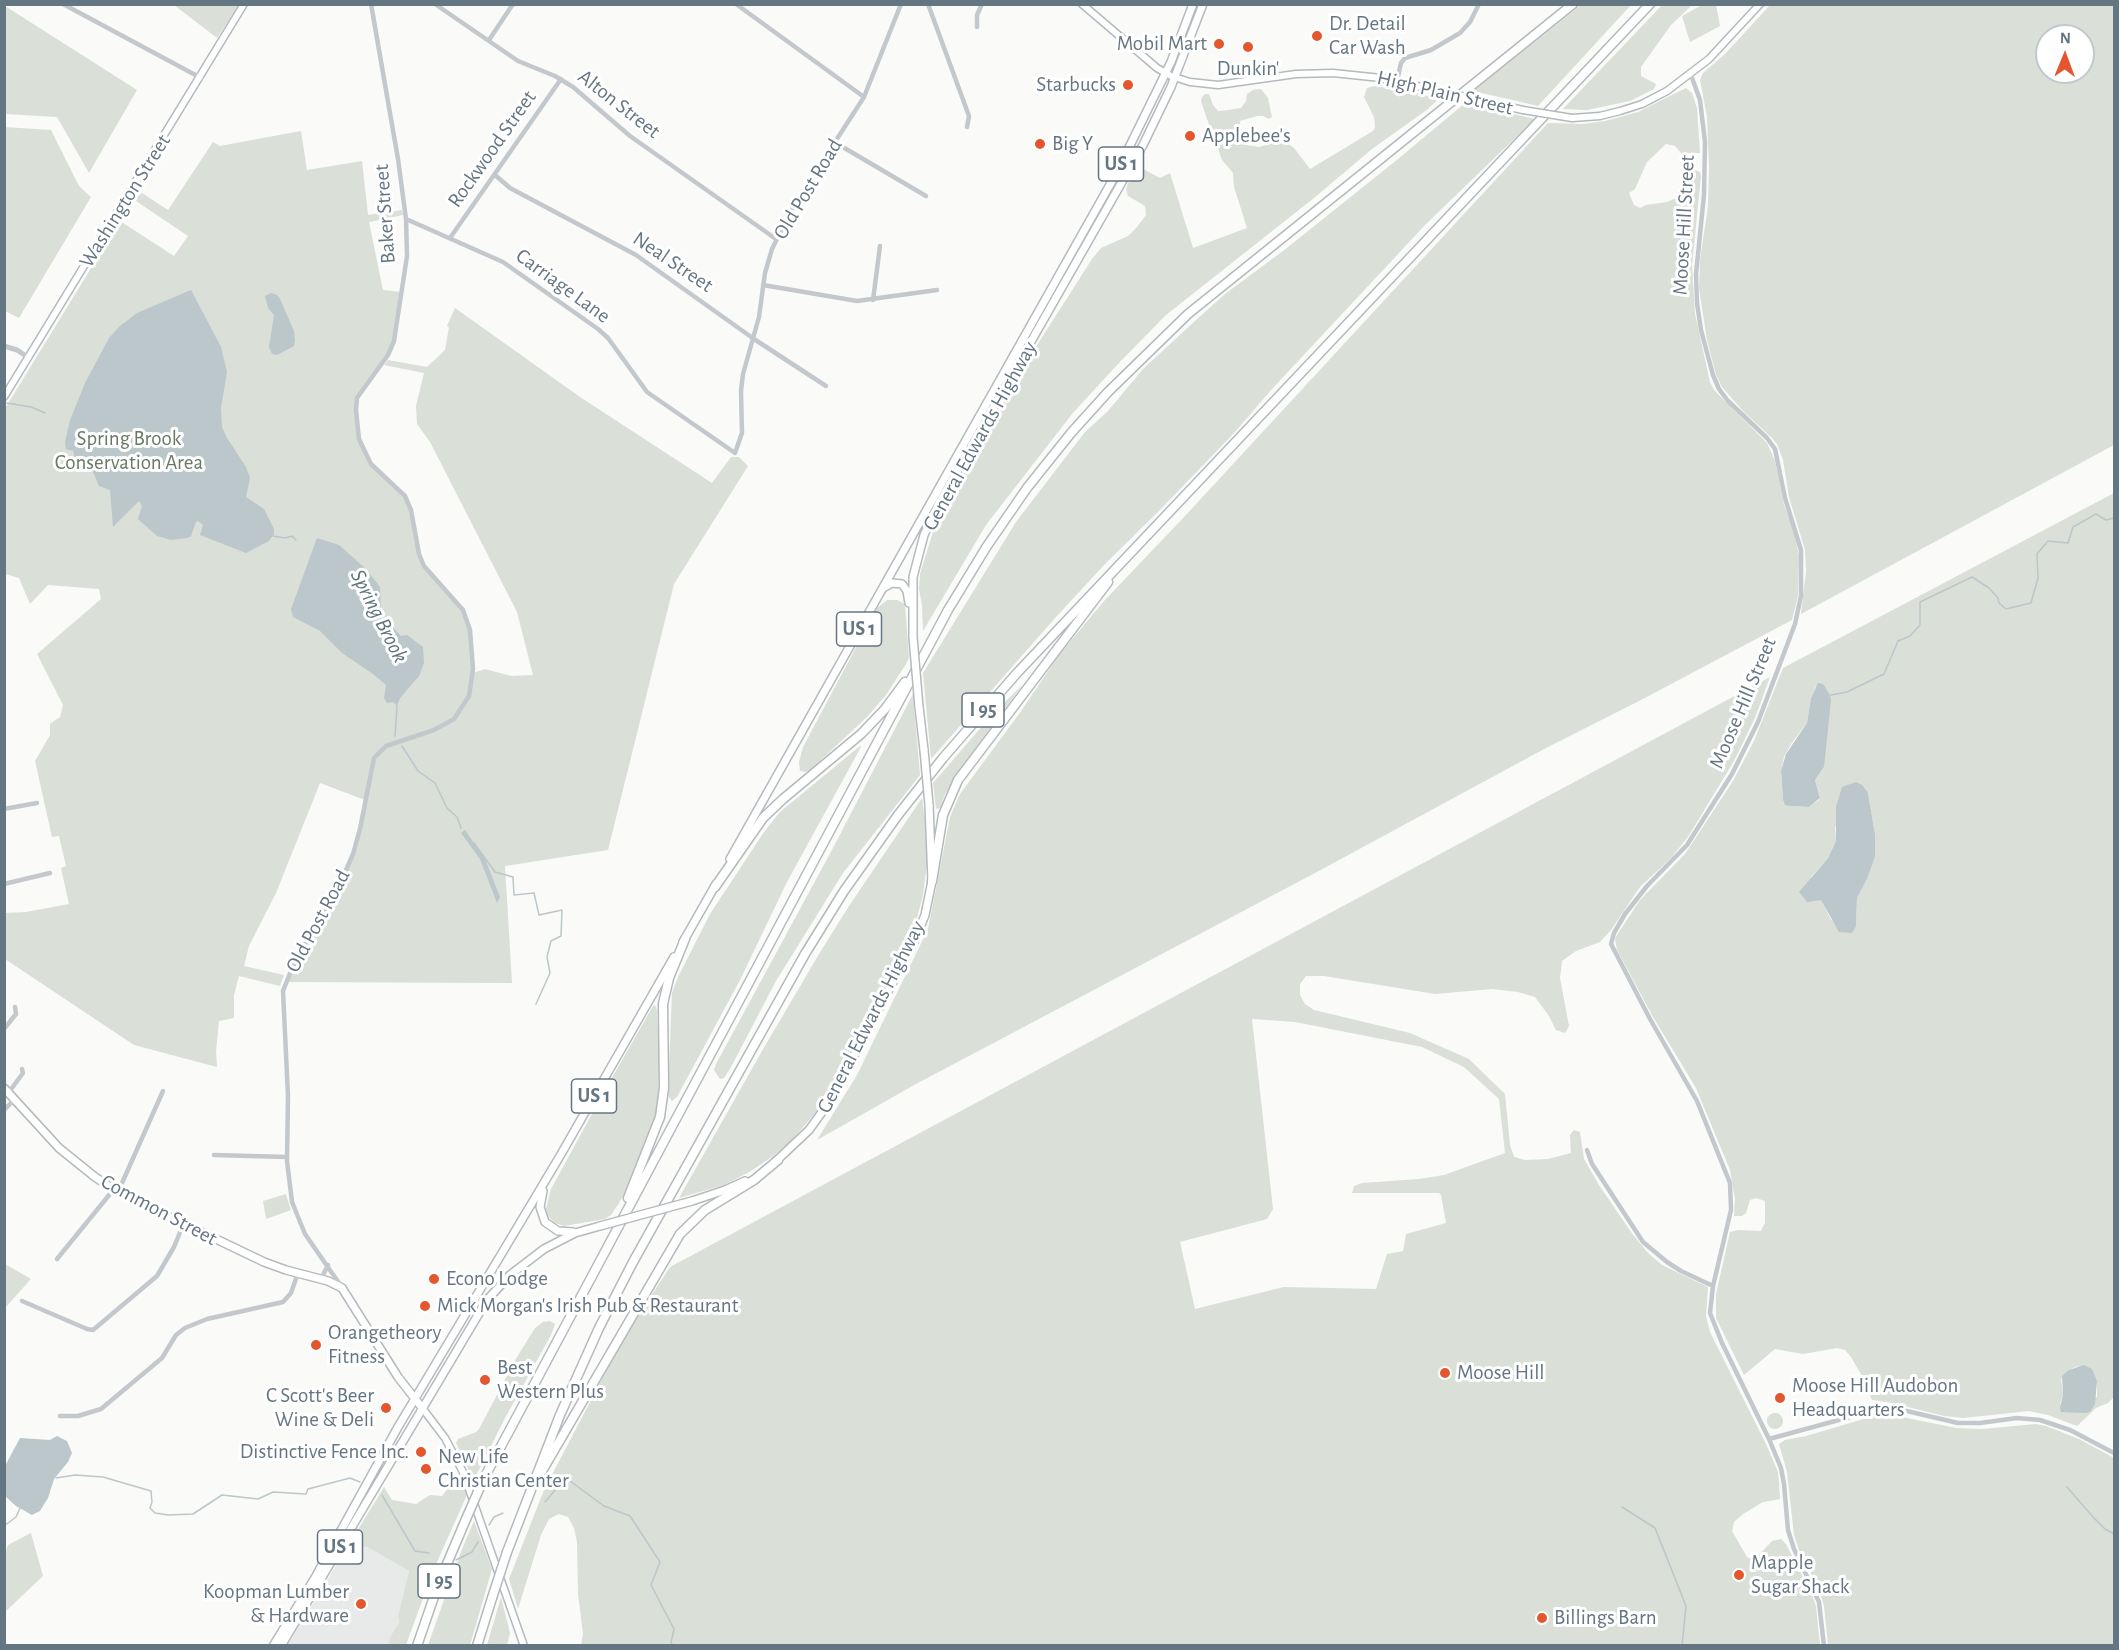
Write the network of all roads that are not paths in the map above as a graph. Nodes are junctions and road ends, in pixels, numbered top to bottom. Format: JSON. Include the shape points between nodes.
{"nodes":[{"id":1,"x":63,"y":4,"type":"edge"},
{"id":2,"x":244,"y":4,"type":"edge"},
{"id":3,"x":371,"y":4,"type":"edge"},
{"id":4,"x":435,"y":4,"type":"edge"},
{"id":5,"x":513,"y":4,"type":"edge"},
{"id":6,"x":736,"y":4,"type":"edge"},
{"id":7,"x":901,"y":4,"type":"edge"},
{"id":8,"x":928,"y":4,"type":"edge"},
{"id":9,"x":982,"y":4,"type":"edge"},
{"id":10,"x":1082,"y":4,"type":"edge"},
{"id":11,"x":1193,"y":4,"type":"edge"},
{"id":12,"x":1203,"y":4,"type":"edge"},
{"id":13,"x":1479,"y":4,"type":"edge"},
{"id":14,"x":1573,"y":4,"type":"edge"},
{"id":15,"x":1650,"y":4,"type":"edge"},
{"id":16,"x":1760,"y":4,"type":"edge"},
{"id":17,"x":977,"y":27,"type":"dead end"},
{"id":18,"x":489,"y":40,"type":"junction"},
{"id":19,"x":1165,"y":73,"type":"junction"},
{"id":20,"x":1690,"y":75,"type":"junction"},
{"id":21,"x":201,"y":78,"type":"junction"},
{"id":22,"x":1175,"y":78,"type":"junction"},
{"id":23,"x":561,"y":79,"type":"junction"},
{"id":24,"x":1397,"y":81,"type":"junction"},
{"id":25,"x":864,"y":97,"type":"junction"},
{"id":26,"x":968,"y":127,"type":"dead end"},
{"id":27,"x":836,"y":142,"type":"junction"},
{"id":28,"x":495,"y":175,"type":"junction"},
{"id":29,"x":926,"y":196,"type":"dead end"},
{"id":30,"x":406,"y":219,"type":"junction"},
{"id":31,"x":450,"y":238,"type":"junction"},
{"id":32,"x":776,"y":239,"type":"junction"},
{"id":33,"x":880,"y":246,"type":"dead end"},
{"id":34,"x":763,"y":285,"type":"junction"},
{"id":35,"x":937,"y":290,"type":"dead end"},
{"id":36,"x":873,"y":300,"type":"junction"},
{"id":37,"x":754,"y":339,"type":"junction"},
{"id":38,"x":4,"y":346,"type":"edge"},
{"id":39,"x":28,"y":358,"type":"junction"},
{"id":40,"x":826,"y":386,"type":"dead end"},
{"id":41,"x":4,"y":397,"type":"edge"},
{"id":42,"x":735,"y":453,"type":"joint"},
{"id":43,"x":1123,"y":561,"type":"junction"},
{"id":44,"x":880,"y":592,"type":"junction"},
{"id":45,"x":912,"y":620,"type":"junction"},
{"id":46,"x":473,"y":663,"type":"joint"},
{"id":47,"x":917,"y":668,"type":"junction"},
{"id":48,"x":37,"y":803,"type":"dead end"},
{"id":49,"x":4,"y":809,"type":"edge"},
{"id":50,"x":50,"y":873,"type":"dead end"},
{"id":51,"x":932,"y":881,"type":"junction"},
{"id":52,"x":4,"y":884,"type":"edge"},
{"id":53,"x":715,"y":887,"type":"junction"},
{"id":54,"x":685,"y":939,"type":"junction"},
{"id":55,"x":15,"y":1007,"type":"dead end"},
{"id":56,"x":4,"y":1029,"type":"edge"},
{"id":57,"x":22,"y":1068,"type":"dead end"},
{"id":58,"x":7,"y":1090,"type":"edge"},
{"id":59,"x":163,"y":1091,"type":"dead end"},
{"id":60,"x":15,"y":1099,"type":"junction"},
{"id":61,"x":4,"y":1110,"type":"edge"},
{"id":62,"x":1587,"y":1150,"type":"dead end"},
{"id":63,"x":214,"y":1155,"type":"dead end"},
{"id":64,"x":560,"y":1156,"type":"junction"},
{"id":65,"x":286,"y":1157,"type":"junction"},
{"id":66,"x":778,"y":1160,"type":"junction"},
{"id":67,"x":116,"y":1191,"type":"junction"},
{"id":68,"x":183,"y":1225,"type":"junction"},
{"id":69,"x":617,"y":1227,"type":"junction"},
{"id":70,"x":580,"y":1232,"type":"junction"},
{"id":71,"x":57,"y":1259,"type":"dead end"},
{"id":72,"x":328,"y":1265,"type":"junction"},
{"id":73,"x":298,"y":1273,"type":"junction"},
{"id":74,"x":321,"y":1279,"type":"junction"},
{"id":75,"x":1713,"y":1286,"type":"junction"},
{"id":76,"x":342,"y":1288,"type":"junction"},
{"id":77,"x":22,"y":1301,"type":"dead end"},
{"id":78,"x":415,"y":1399,"type":"junction"},
{"id":79,"x":423,"y":1409,"type":"junction"},
{"id":80,"x":60,"y":1416,"type":"dead end"},
{"id":81,"x":1769,"y":1439,"type":"junction"},
{"id":82,"x":2115,"y":1453,"type":"edge"},
{"id":83,"x":530,"y":1489,"type":"junction"},
{"id":84,"x":273,"y":1646,"type":"edge"},
{"id":85,"x":281,"y":1646,"type":"edge"},
{"id":86,"x":417,"y":1646,"type":"edge"},
{"id":87,"x":477,"y":1646,"type":"edge"},
{"id":88,"x":524,"y":1646,"type":"edge"},
{"id":89,"x":1824,"y":1646,"type":"edge"}],
"edges":[{"from":1,"to":21,"type":"street"},
{"from":2,"to":21,"type":"main road","name":"Washington Street"},
{"from":3,"to":30,"type":"street","name":"Baker Street"},
{"from":4,"to":18,"type":"street","name":"Alton Street"},
{"from":5,"to":18,"type":"street"},
{"from":6,"to":25,"type":"street"},
{"from":7,"to":25,"type":"street","name":"Old Post Road"},
{"from":8,"to":26,"type":"street","via":[[969,116]]},
{"from":9,"to":17,"type":"street"},
{"from":10,"to":19,"type":"main road","name":"High Plain Street"},
{"from":11,"to":19,"type":"main road","number":"US 1"},
{"from":12,"to":22,"type":"main road","number":"US 1"},
{"from":13,"to":24,"type":"street","via":[[1460,33],[1431,50],[1405,58]]},
{"from":14,"to":47,"type":"highway","number":"I 95","via":[[1216,290],[1133,365],[1017,502],[967,578]]},
{"from":15,"to":43,"type":"highway","number":"I 95"},
{"from":16,"to":20,"type":"main road","name":"High Plain Street","via":[[1726,43]]},
{"from":18,"to":23,"type":"street","name":"Alton Street","via":[[518,61]]},
{"from":19,"to":22,"type":"main road","name":"High Plain Street"},
{"from":19,"to":44,"type":"main road","name":"General Edwards Highway","number":"US 1","via":[[1116,174]]},
{"from":20,"to":24,"type":"main road","name":"High Plain Street","bridge":true,"via":[[1637,106],[1605,115],[1572,118]]},
{"from":20,"to":75,"type":"street","name":"Moose Hill Street","via":[[1700,100],[1705,142],[1696,274],[1703,338],[1719,389],[1775,448],[1799,540],[1802,568],[1795,624],[1747,746],[1694,835],[1626,912],[1611,941],[1697,1101],[1730,1183],[1731,1210]]},
{"from":21,"to":39,"type":"main road","name":"Washington Street"},
{"from":22,"to":24,"type":"main road","name":"High Plain Street","via":[[1214,85],[1327,73]]},
{"from":22,"to":45,"type":"main road","name":"General Edwards Highway","number":"US 1","via":[[1143,145],[934,514],[913,577]]},
{"from":23,"to":28,"type":"street","name":"Rockwood Street"},
{"from":23,"to":32,"type":"street","name":"Alton Street","via":[[630,136]]},
{"from":25,"to":27,"type":"street","name":"Old Post Road"},
{"from":27,"to":29,"type":"street"},
{"from":27,"to":32,"type":"street","name":"Old Post Road"},
{"from":28,"to":31,"type":"street","name":"Rockwood Street"},
{"from":28,"to":37,"type":"street","name":"Neal Street","via":[[510,188],[636,255]]},
{"from":30,"to":31,"type":"street","name":"Carriage Lane"},
{"from":30,"to":46,"type":"street","name":"Baker Street","via":[[407,263],[397,330],[388,355],[357,398],[359,439],[371,464],[395,484],[408,502],[424,566],[463,610],[470,630]]},
{"from":31,"to":42,"type":"street","name":"Carriage Lane","via":[[503,262],[598,329],[647,392]]},
{"from":32,"to":34,"type":"street","name":"Old Post Road"},
{"from":33,"to":36,"type":"street"},
{"from":34,"to":36,"type":"street","via":[[857,301]]},
{"from":34,"to":37,"type":"street","name":"Old Post Road"},
{"from":35,"to":36,"type":"street"},
{"from":37,"to":40,"type":"street","name":"Neal Street"},
{"from":37,"to":42,"type":"street","name":"Old Post Road","via":[[741,382],[742,433]]},
{"from":38,"to":39,"type":"street"},
{"from":39,"to":41,"type":"main road","name":"Washington Street"},
{"from":43,"to":51,"type":"highway","via":[[956,784],[942,819]]},
{"from":43,"to":83,"type":"highway","number":"I 95","via":[[943,758],[897,815],[834,907],[772,1010],[624,1278]]},
{"from":44,"to":45,"type":"main road","via":[[892,582],[903,585],[908,592]]},
{"from":44,"to":53,"type":"main road","name":"General Edwards Highway","number":"US 1"},
{"from":45,"to":51,"type":"main road","name":"General Edwards Highway","number":"US 1","bridge":true},
{"from":46,"to":65,"type":"street","name":"Old Post Road","via":[[469,696],[454,719],[386,746],[374,758],[353,854],[289,973],[283,1002]]},
{"from":47,"to":53,"type":"highway","via":[[864,731],[761,821]]},
{"from":47,"to":69,"type":"highway","number":"I 95"},
{"from":48,"to":49,"type":"street"},
{"from":50,"to":52,"type":"street"},
{"from":51,"to":66,"type":"main road","name":"General Edwards Highway","number":"US 1","via":[[925,915],[912,948],[839,1087],[810,1130]]},
{"from":53,"to":54,"type":"main road","name":"General Edwards Highway","number":"US 1"},
{"from":54,"to":64,"type":"main road","name":"General Edwards Highway","number":"US 1"},
{"from":54,"to":69,"type":"highway","via":[[663,1004],[664,1091],[660,1117]]},
{"from":55,"to":56,"type":"street","via":[[16,1014]]},
{"from":57,"to":58,"type":"street","via":[[22,1076]]},
{"from":58,"to":60,"type":"main road","name":"Common Street"},
{"from":59,"to":67,"type":"street"},
{"from":60,"to":61,"type":"street"},
{"from":60,"to":67,"type":"main road","name":"Common Street","via":[[59,1148]]},
{"from":62,"to":75,"type":"street","via":[[1643,1242],[1667,1262]]},
{"from":63,"to":65,"type":"street"},
{"from":64,"to":70,"type":"main road","via":[[542,1193],[540,1212],[556,1230]]},
{"from":64,"to":78,"type":"main road","name":"General Edwards Highway","number":"US 1"},
{"from":65,"to":72,"type":"street","name":"Old Post Road","via":[[295,1213]]},
{"from":66,"to":70,"type":"main road","name":"General Edwards Highway","number":"US 1","bridge":true,"via":[[741,1183]]},
{"from":66,"to":83,"type":"highway","via":[[705,1210],[678,1237]]},
{"from":67,"to":68,"type":"main road","name":"Common Street"},
{"from":67,"to":71,"type":"street"},
{"from":68,"to":73,"type":"main road","name":"Common Street"},
{"from":68,"to":77,"type":"street","via":[[157,1276],[93,1330]]},
{"from":69,"to":86,"type":"highway","number":"I 95","bridge":true,"via":[[483,1480],[438,1585]]},
{"from":70,"to":79,"type":"main road","name":"General Edwards Highway","number":"US 1","via":[[537,1254],[498,1287]]},
{"from":72,"to":74,"type":"street"},
{"from":72,"to":76,"type":"street","name":"Old Post Road"},
{"from":73,"to":74,"type":"main road","name":"Common Street"},
{"from":73,"to":80,"type":"street","via":[[283,1302],[207,1319],[185,1328],[162,1358],[102,1409]]},
{"from":74,"to":76,"type":"main road","name":"Common Street"},
{"from":75,"to":81,"type":"street","name":"Moose Hill Street","via":[[1712,1319]]},
{"from":76,"to":78,"type":"main road","name":"Old Post Road"},
{"from":78,"to":79,"type":"main road","name":"Old Post Road"},
{"from":78,"to":84,"type":"main road","name":"General Edwards Highway","number":"US 1"},
{"from":79,"to":85,"type":"main road","name":"General Edwards Highway","number":"US 1"},
{"from":79,"to":88,"type":"main road","name":"Old Post Road","via":[[464,1472]]},
{"from":81,"to":82,"type":"street","via":[[1894,1408],[1958,1423],[2038,1419]]},
{"from":81,"to":89,"type":"street","name":"Moose Hill Street","via":[[1784,1478],[1789,1534],[1819,1602]]},
{"from":83,"to":87,"type":"highway","number":"I 95","bridge":true}]}
